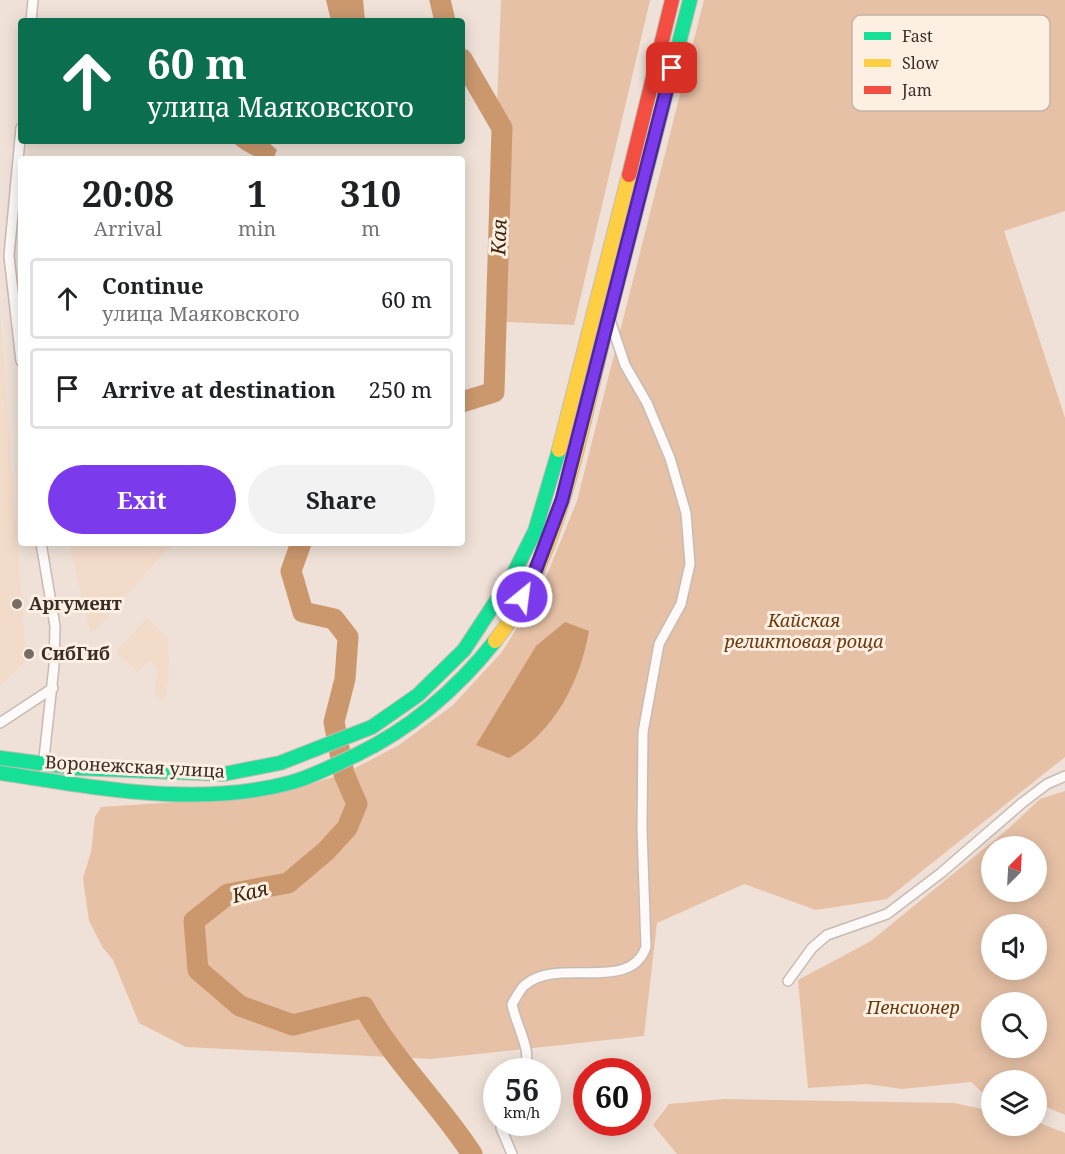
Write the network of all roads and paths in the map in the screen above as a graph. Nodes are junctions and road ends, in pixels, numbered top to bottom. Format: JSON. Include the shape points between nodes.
{"nodes":[{"id":1,"x":33,"y":0,"type":"edge"},
{"id":2,"x":672,"y":0,"type":"edge"},
{"id":3,"x":690,"y":0,"type":"edge"},
{"id":4,"x":31,"y":18,"type":"edge"},
{"id":5,"x":18,"y":160,"type":"edge"},
{"id":6,"x":609,"y":317,"type":"junction"},
{"id":7,"x":18,"y":335,"type":"edge"},
{"id":8,"x":42,"y":546,"type":"edge"},
{"id":9,"x":53,"y":687,"type":"junction"},
{"id":10,"x":0,"y":723,"type":"edge"},
{"id":11,"x":0,"y":758,"type":"edge"},
{"id":12,"x":44,"y":764,"type":"junction"},
{"id":13,"x":0,"y":773,"type":"edge"},
{"id":14,"x":1065,"y":776,"type":"edge"},
{"id":15,"x":42,"y":779,"type":"junction"},
{"id":16,"x":788,"y":981,"type":"dead end"},
{"id":17,"x":527,"y":1058,"type":"edge"},
{"id":18,"x":504,"y":1136,"type":"edge"},
{"id":19,"x":512,"y":1154,"type":"edge"}],
"edges":[{"from":1,"to":4,"type":"street"},
{"from":2,"to":12,"type":"main road","name":"Воронежская улица","via":[[546,498],[512,577],[465,650],[418,695],[372,727],[280,763],[224,774]]},
{"from":3,"to":6,"type":"main road"},
{"from":5,"to":7,"type":"street","via":[[9,256]]},
{"from":6,"to":15,"type":"main road","name":"Воронежская улица","via":[[562,500],[533,577],[498,635],[452,692],[379,746],[272,786],[187,792]]},
{"from":6,"to":17,"type":"street","via":[[625,365],[647,403],[670,458],[686,513],[690,564],[681,604],[658,644],[643,732],[647,930],[643,957],[620,971],[561,973],[525,985],[512,1004]]},
{"from":8,"to":9,"type":"street","via":[[55,626]]},
{"from":9,"to":10,"type":"street"},
{"from":9,"to":12,"type":"street"},
{"from":11,"to":12,"type":"main road","name":"Воронежская улица"},
{"from":12,"to":15,"type":"street"},
{"from":13,"to":15,"type":"main road","name":"Воронежская улица"},
{"from":14,"to":16,"type":"street","via":[[1022,803],[887,914],[828,935],[812,948]]},
{"from":18,"to":19,"type":"street"}]}
